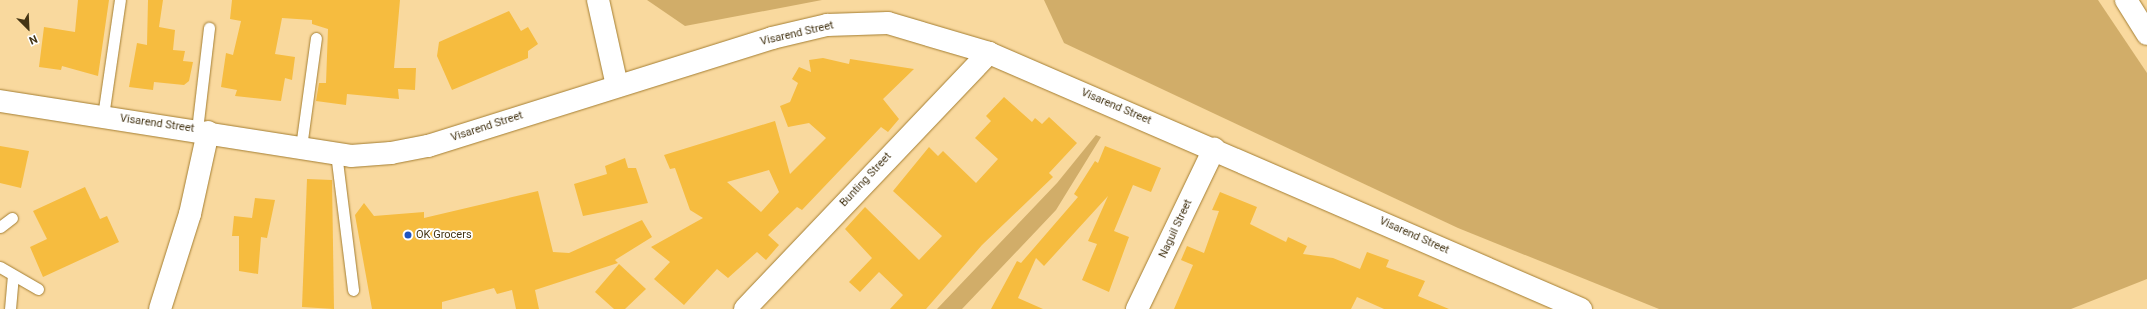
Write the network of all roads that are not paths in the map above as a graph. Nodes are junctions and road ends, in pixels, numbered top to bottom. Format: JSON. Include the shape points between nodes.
{"nodes":[{"id":1,"x":120,"y":0,"type":"edge"},
{"id":2,"x":598,"y":0,"type":"edge"},
{"id":3,"x":2126,"y":0,"type":"edge"},
{"id":4,"x":209,"y":28,"type":"dead end"},
{"id":5,"x":2147,"y":34,"type":"edge"},
{"id":6,"x":316,"y":38,"type":"dead end"},
{"id":7,"x":989,"y":53,"type":"junction"},
{"id":8,"x":617,"y":86,"type":"junction"},
{"id":9,"x":0,"y":101,"type":"edge"},
{"id":10,"x":103,"y":116,"type":"junction"},
{"id":11,"x":203,"y":131,"type":"junction"},
{"id":12,"x":301,"y":147,"type":"junction"},
{"id":13,"x":1214,"y":149,"type":"junction"},
{"id":14,"x":336,"y":153,"type":"junction"},
{"id":15,"x":12,"y":218,"type":"dead end"},
{"id":16,"x":0,"y":227,"type":"edge"},
{"id":17,"x":0,"y":267,"type":"edge"},
{"id":18,"x":13,"y":277,"type":"junction"},
{"id":19,"x":38,"y":289,"type":"dead end"},
{"id":20,"x":353,"y":290,"type":"dead end"},
{"id":21,"x":10,"y":309,"type":"edge"},
{"id":22,"x":160,"y":309,"type":"edge"},
{"id":23,"x":745,"y":309,"type":"edge"},
{"id":24,"x":1138,"y":309,"type":"edge"},
{"id":25,"x":1581,"y":309,"type":"edge"}],
"edges":[{"from":1,"to":10,"type":"lane"},
{"from":2,"to":8,"type":"street"},
{"from":3,"to":5,"type":"street"},
{"from":4,"to":11,"type":"lane"},
{"from":6,"to":12,"type":"lane"},
{"from":7,"to":8,"type":"street","name":"Visarend Street","via":[[888,23],[827,25]]},
{"from":7,"to":13,"type":"street","name":"Visarend Street"},
{"from":7,"to":23,"type":"street","name":"Bunting Street"},
{"from":8,"to":14,"type":"street","name":"Visarend Street","via":[[428,146],[391,153]]},
{"from":9,"to":10,"type":"street","name":"Visarend Street"},
{"from":10,"to":11,"type":"street","name":"Visarend Street"},
{"from":11,"to":12,"type":"street","name":"Visarend Street"},
{"from":11,"to":22,"type":"street","via":[[190,214]]},
{"from":12,"to":14,"type":"street","name":"Visarend Street"},
{"from":13,"to":24,"type":"street","name":"Naguil Street"},
{"from":13,"to":25,"type":"street","name":"Visarend Street"},
{"from":14,"to":20,"type":"lane"},
{"from":15,"to":16,"type":"lane"},
{"from":17,"to":18,"type":"lane"},
{"from":18,"to":19,"type":"lane"},
{"from":18,"to":21,"type":"lane"}]}
